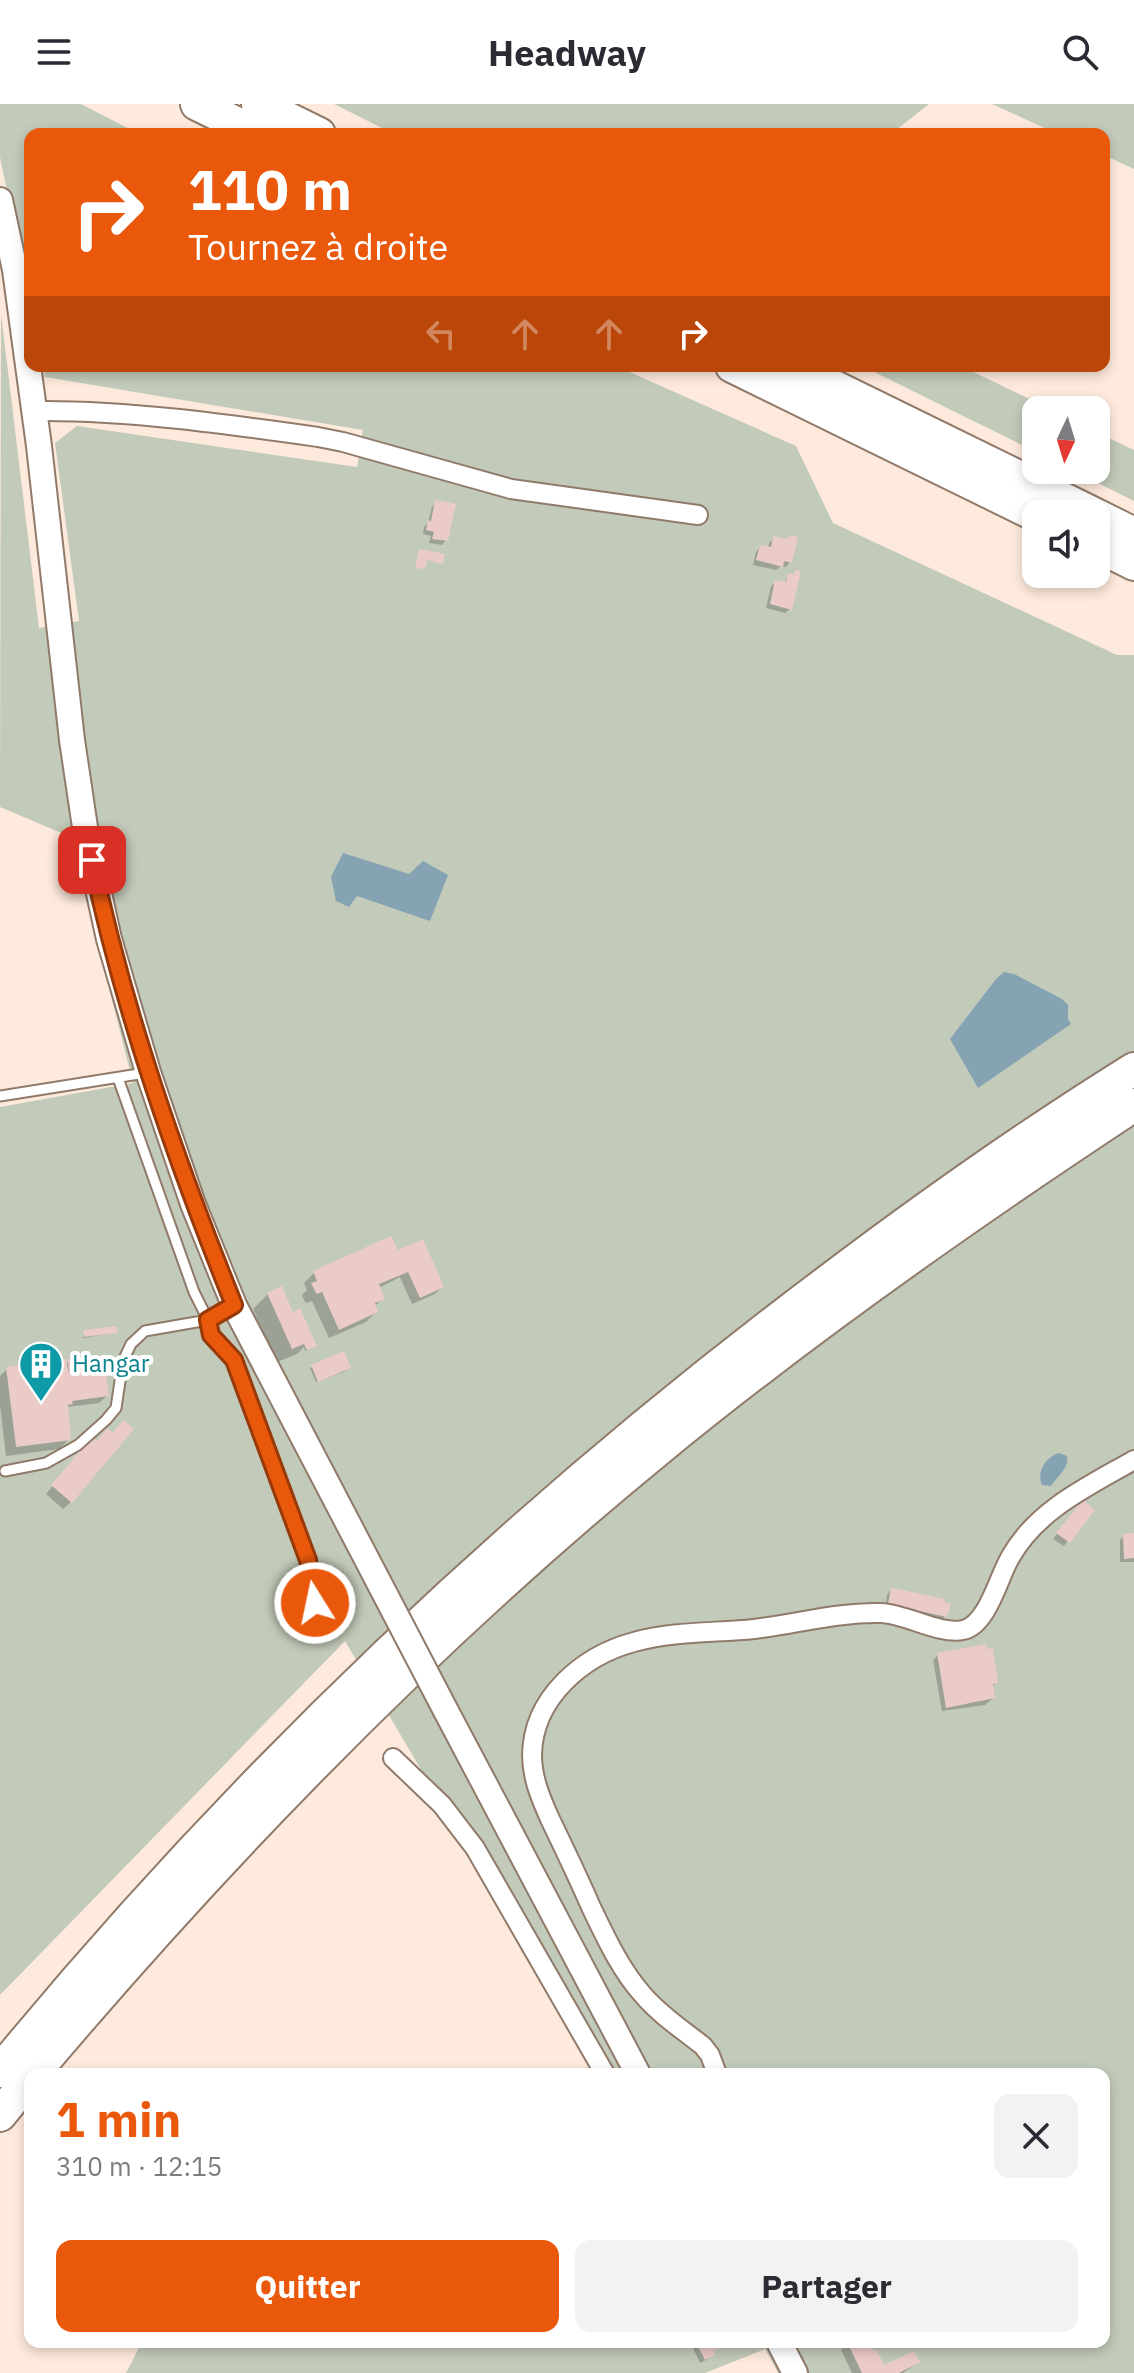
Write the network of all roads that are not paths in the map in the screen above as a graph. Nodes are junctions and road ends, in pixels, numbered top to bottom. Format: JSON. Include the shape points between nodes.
{"nodes":[{"id":1,"x":197,"y":104,"type":"edge"},
{"id":2,"x":258,"y":104,"type":"edge"},
{"id":3,"x":246,"y":128,"type":"edge"},
{"id":4,"x":307,"y":128,"type":"edge"},
{"id":5,"x":0,"y":200,"type":"edge"},
{"id":6,"x":8,"y":272,"type":"edge"},
{"id":7,"x":24,"y":354,"type":"edge"},
{"id":8,"x":27,"y":372,"type":"edge"},
{"id":9,"x":744,"y":372,"type":"edge"},
{"id":10,"x":804,"y":372,"type":"edge"},
{"id":11,"x":35,"y":411,"type":"junction"},
{"id":12,"x":1064,"y":500,"type":"edge"},
{"id":13,"x":1022,"y":508,"type":"edge"},
{"id":14,"x":698,"y":515,"type":"dead end"},
{"id":15,"x":1110,"y":522,"type":"edge"},
{"id":16,"x":1134,"y":534,"type":"edge"},
{"id":17,"x":1110,"y":552,"type":"edge"},
{"id":18,"x":1134,"y":564,"type":"edge"},
{"id":19,"x":1134,"y":1069,"type":"edge"},
{"id":20,"x":148,"y":1072,"type":"junction"},
{"id":21,"x":118,"y":1078,"type":"junction"},
{"id":22,"x":0,"y":1096,"type":"edge"},
{"id":23,"x":1134,"y":1105,"type":"edge"},
{"id":24,"x":234,"y":1305,"type":"junction"},
{"id":25,"x":208,"y":1320,"type":"junction"},
{"id":26,"x":1134,"y":1460,"type":"edge"},
{"id":27,"x":5,"y":1471,"type":"dead end"},
{"id":28,"x":315,"y":1603,"type":"dead end"},
{"id":29,"x":393,"y":1758,"type":"dead end"},
{"id":30,"x":39,"y":2068,"type":"edge"},
{"id":31,"x":602,"y":2068,"type":"edge"},
{"id":32,"x":635,"y":2068,"type":"edge"},
{"id":33,"x":715,"y":2068,"type":"edge"},
{"id":34,"x":0,"y":2071,"type":"edge"},
{"id":35,"x":24,"y":2086,"type":"edge"},
{"id":36,"x":0,"y":2115,"type":"edge"},
{"id":37,"x":782,"y":2348,"type":"edge"},
{"id":38,"x":795,"y":2373,"type":"edge"}],
"edges":[{"from":1,"to":3,"type":"highway"},
{"from":2,"to":4,"type":"highway"},
{"from":5,"to":6,"type":"street"},
{"from":6,"to":7,"type":"street"},
{"from":8,"to":11,"type":"street"},
{"from":9,"to":13,"type":"highway"},
{"from":10,"to":12,"type":"highway"},
{"from":11,"to":14,"type":"street","via":[[145,417],[318,437],[511,489]]},
{"from":11,"to":20,"type":"street","via":[[86,834],[109,939]]},
{"from":15,"to":16,"type":"highway"},
{"from":17,"to":18,"type":"highway"},
{"from":19,"to":34,"type":"highway","via":[[845,1268],[703,1377],[549,1507],[395,1646],[244,1797]]},
{"from":20,"to":21,"type":"lane"},
{"from":20,"to":24,"type":"street"},
{"from":21,"to":22,"type":"lane"},
{"from":21,"to":25,"type":"lane"},
{"from":23,"to":30,"type":"highway","via":[[863,1293],[686,1427],[578,1518],[412,1669],[265,1814]]},
{"from":24,"to":25,"type":"lane"},
{"from":24,"to":32,"type":"street","bridge":true},
{"from":25,"to":27,"type":"lane","via":[[145,1331],[123,1361],[116,1408],[106,1420],[78,1445],[46,1463]]},
{"from":25,"to":28,"type":"lane","via":[[211,1335],[234,1360],[308,1560]]},
{"from":26,"to":33,"type":"street","via":[[1045,1516],[1011,1555],[972,1627],[951,1630],[899,1616],[867,1614],[658,1637],[593,1659],[556,1689],[535,1736],[532,1755],[539,1795],[618,1962],[645,1998],[703,2046]]},
{"from":29,"to":31,"type":"street","via":[[442,1805],[475,1848]]},
{"from":35,"to":36,"type":"highway"},
{"from":37,"to":38,"type":"street"}]}
